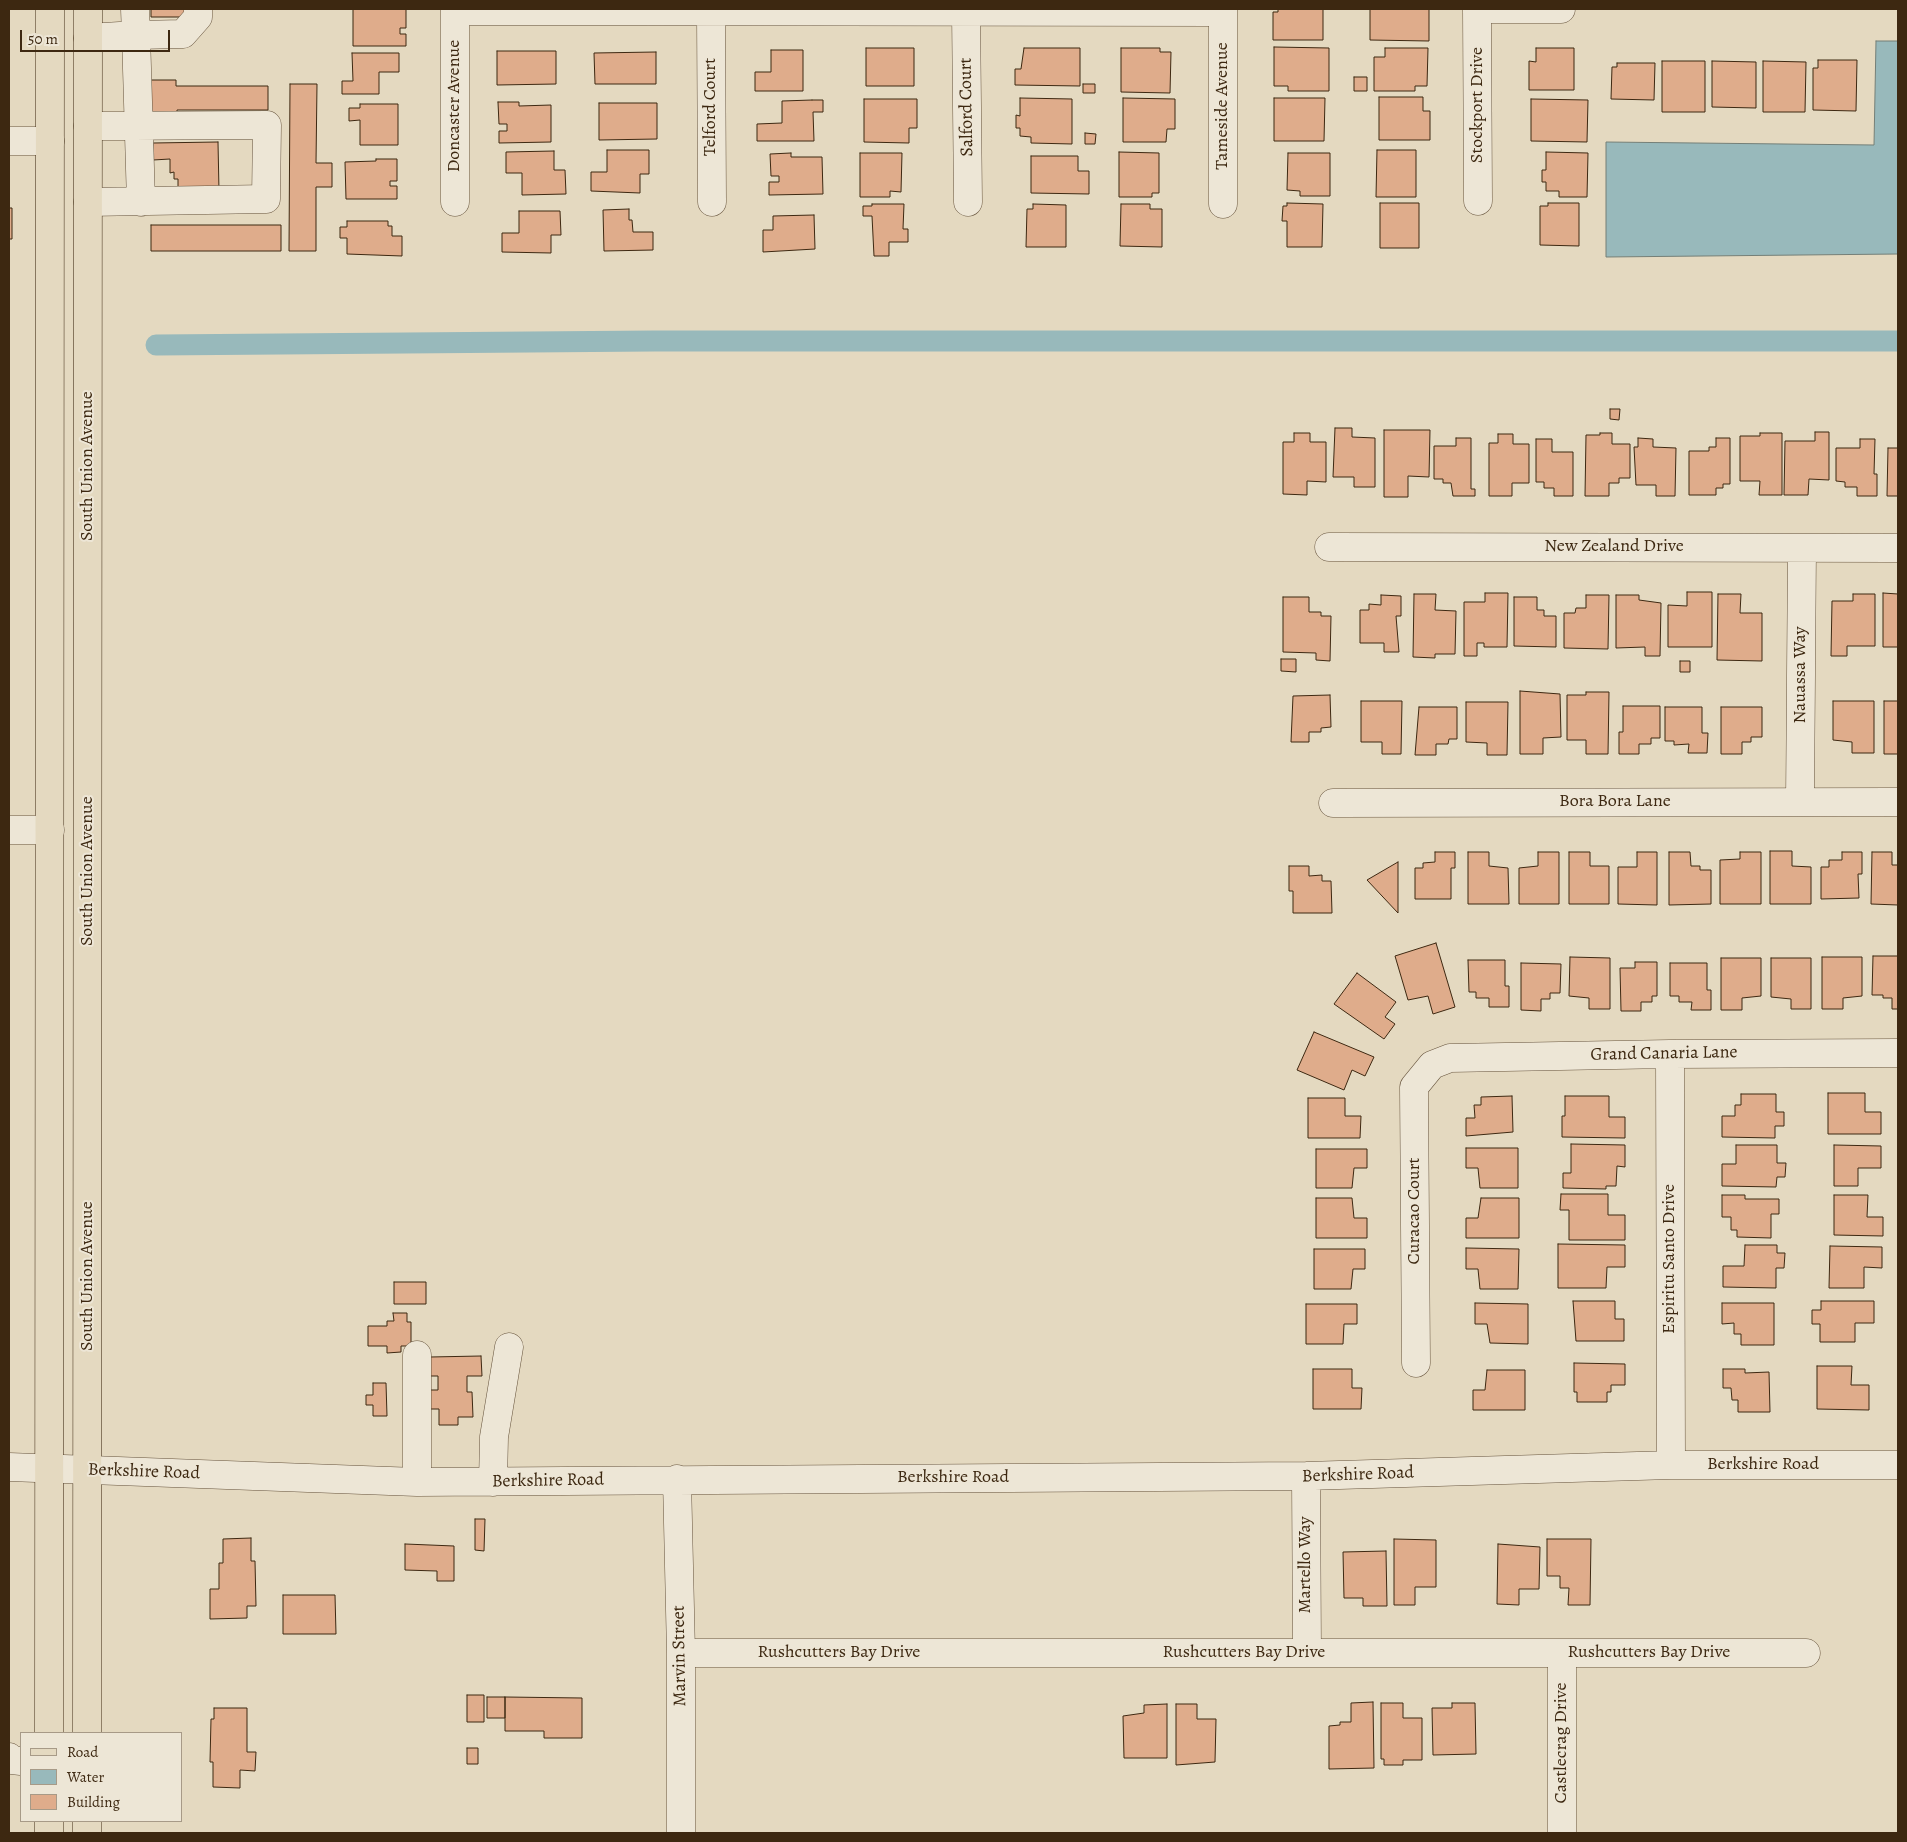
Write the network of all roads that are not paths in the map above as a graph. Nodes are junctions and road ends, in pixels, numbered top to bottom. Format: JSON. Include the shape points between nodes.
{"nodes":[{"id":1,"x":50,"y":9,"type":"edge"},
{"id":2,"x":88,"y":9,"type":"edge"},
{"id":3,"x":198,"y":9,"type":"edge"},
{"id":4,"x":1477,"y":9,"type":"edge"},
{"id":5,"x":1560,"y":9,"type":"edge"},
{"id":6,"x":455,"y":10,"type":"edge"},
{"id":7,"x":1223,"y":10,"type":"edge"},
{"id":8,"x":711,"y":12,"type":"junction"},
{"id":9,"x":966,"y":12,"type":"junction"},
{"id":10,"x":136,"y":22,"type":"edge"},
{"id":11,"x":88,"y":38,"type":"junction"},
{"id":12,"x":88,"y":126,"type":"junction"},
{"id":13,"x":138,"y":126,"type":"junction"},
{"id":14,"x":9,"y":141,"type":"edge"},
{"id":15,"x":50,"y":141,"type":"junction"},
{"id":16,"x":1478,"y":201,"type":"dead end"},
{"id":17,"x":88,"y":202,"type":"junction"},
{"id":18,"x":141,"y":202,"type":"junction"},
{"id":19,"x":455,"y":202,"type":"dead end"},
{"id":20,"x":712,"y":202,"type":"dead end"},
{"id":21,"x":968,"y":202,"type":"dead end"},
{"id":22,"x":1223,"y":204,"type":"dead end"},
{"id":23,"x":1329,"y":547,"type":"dead end"},
{"id":24,"x":1802,"y":548,"type":"junction"},
{"id":25,"x":1898,"y":548,"type":"edge"},
{"id":26,"x":1800,"y":802,"type":"junction"},
{"id":27,"x":1898,"y":802,"type":"edge"},
{"id":28,"x":1333,"y":804,"type":"dead end"},
{"id":29,"x":9,"y":830,"type":"edge"},
{"id":30,"x":50,"y":830,"type":"junction"},
{"id":31,"x":1898,"y":1053,"type":"edge"},
{"id":32,"x":1670,"y":1054,"type":"junction"},
{"id":33,"x":1432,"y":1064,"type":"joint"},
{"id":34,"x":508,"y":1347,"type":"dead end"},
{"id":35,"x":417,"y":1355,"type":"dead end"},
{"id":36,"x":1416,"y":1363,"type":"dead end"},
{"id":37,"x":1671,"y":1465,"type":"junction"},
{"id":38,"x":1898,"y":1465,"type":"edge"},
{"id":39,"x":9,"y":1467,"type":"edge"},
{"id":40,"x":49,"y":1467,"type":"junction"},
{"id":41,"x":88,"y":1471,"type":"junction"},
{"id":42,"x":1306,"y":1476,"type":"junction"},
{"id":43,"x":677,"y":1479,"type":"junction"},
{"id":44,"x":417,"y":1482,"type":"junction"},
{"id":45,"x":494,"y":1482,"type":"junction"},
{"id":46,"x":681,"y":1653,"type":"junction"},
{"id":47,"x":1307,"y":1653,"type":"junction"},
{"id":48,"x":1562,"y":1653,"type":"junction"},
{"id":49,"x":1806,"y":1653,"type":"dead end"},
{"id":50,"x":49,"y":1732,"type":"edge"},
{"id":51,"x":87,"y":1732,"type":"edge"},
{"id":52,"x":9,"y":1756,"type":"edge"},
{"id":53,"x":20,"y":1761,"type":"edge"},
{"id":54,"x":681,"y":1833,"type":"edge"},
{"id":55,"x":1562,"y":1833,"type":"edge"}],
"edges":[{"from":1,"to":15,"type":"main road"},
{"from":2,"to":11,"type":"main road","name":"South Union Avenue"},
{"from":3,"to":10,"type":"street","via":[[198,17],[183,34]]},
{"from":4,"to":5,"type":"street"},
{"from":4,"to":16,"type":"street","name":"Stockport Drive"},
{"from":6,"to":8,"type":"street"},
{"from":6,"to":19,"type":"street","name":"Doncaster Avenue"},
{"from":7,"to":9,"type":"street"},
{"from":7,"to":22,"type":"street","name":"Tameside Avenue"},
{"from":8,"to":9,"type":"street"},
{"from":8,"to":20,"type":"street","name":"Telford Court"},
{"from":9,"to":21,"type":"street","name":"Salford Court"},
{"from":10,"to":11,"type":"street"},
{"from":10,"to":13,"type":"street"},
{"from":11,"to":12,"type":"main road","name":"South Union Avenue"},
{"from":12,"to":13,"type":"street"},
{"from":12,"to":17,"type":"main road","name":"South Union Avenue"},
{"from":13,"to":18,"type":"street"},
{"from":13,"to":18,"type":"street","via":[[267,125],[266,199]]},
{"from":14,"to":15,"type":"street"},
{"from":15,"to":30,"type":"main road"},
{"from":17,"to":18,"type":"street"},
{"from":17,"to":41,"type":"main road","name":"South Union Avenue"},
{"from":23,"to":24,"type":"street","name":"New Zealand Drive"},
{"from":24,"to":25,"type":"street","name":"New Zealand Drive"},
{"from":24,"to":26,"type":"street","name":"Nauassa Way"},
{"from":26,"to":27,"type":"street","name":"Bora Bora Lane"},
{"from":26,"to":28,"type":"street","name":"Bora Bora Lane"},
{"from":29,"to":30,"type":"street"},
{"from":30,"to":40,"type":"main road"},
{"from":31,"to":32,"type":"street","name":"Grand Canaria Lane"},
{"from":32,"to":33,"type":"street","name":"Grand Canaria Lane","via":[[1450,1058]]},
{"from":32,"to":37,"type":"street","name":"Espiritu Santo Drive"},
{"from":33,"to":36,"type":"street","name":"Curacao Court","via":[[1414,1087]]},
{"from":34,"to":45,"type":"street","via":[[494,1437]]},
{"from":35,"to":44,"type":"street"},
{"from":37,"to":38,"type":"street","name":"Berkshire Road"},
{"from":37,"to":42,"type":"street","name":"Berkshire Road"},
{"from":39,"to":40,"type":"street","name":"Berkshire Road"},
{"from":40,"to":41,"type":"street","name":"Berkshire Road"},
{"from":40,"to":50,"type":"main road"},
{"from":41,"to":44,"type":"street","name":"Berkshire Road"},
{"from":41,"to":51,"type":"main road","name":"South Union Avenue"},
{"from":42,"to":43,"type":"street","name":"Berkshire Road"},
{"from":42,"to":47,"type":"street","name":"Martello Way"},
{"from":43,"to":45,"type":"street","name":"Berkshire Road"},
{"from":43,"to":46,"type":"street","name":"Marvin Street"},
{"from":44,"to":45,"type":"street","name":"Berkshire Road"},
{"from":46,"to":47,"type":"street","name":"Rushcutters Bay Drive"},
{"from":46,"to":54,"type":"street","name":"Marvin Street"},
{"from":47,"to":48,"type":"street","name":"Rushcutters Bay Drive"},
{"from":48,"to":49,"type":"street","name":"Rushcutters Bay Drive"},
{"from":48,"to":55,"type":"street","name":"Castlecrag Drive"},
{"from":52,"to":53,"type":"street"}]}
